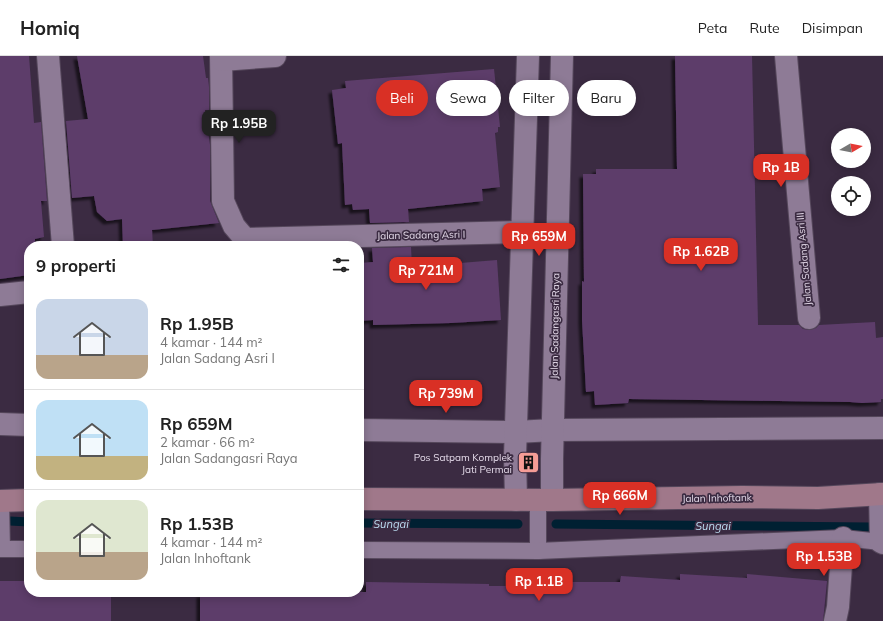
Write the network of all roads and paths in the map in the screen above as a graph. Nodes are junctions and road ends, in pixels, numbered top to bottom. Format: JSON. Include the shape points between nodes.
{"nodes":[{"id":1,"x":48,"y":56,"type":"edge"},
{"id":2,"x":275,"y":56,"type":"edge"},
{"id":3,"x":528,"y":56,"type":"edge"},
{"id":4,"x":562,"y":56,"type":"edge"},
{"id":5,"x":786,"y":56,"type":"edge"},
{"id":6,"x":222,"y":58,"type":"edge"},
{"id":7,"x":523,"y":232,"type":"junction"},
{"id":8,"x":64,"y":241,"type":"edge"},
{"id":9,"x":24,"y":293,"type":"edge"},
{"id":10,"x":0,"y":295,"type":"edge"},
{"id":11,"x":809,"y":318,"type":"dead end"},
{"id":12,"x":0,"y":424,"type":"edge"},
{"id":13,"x":24,"y":425,"type":"edge"},
{"id":14,"x":883,"y":428,"type":"edge"},
{"id":15,"x":364,"y":430,"type":"edge"},
{"id":16,"x":553,"y":430,"type":"junction"},
{"id":17,"x":516,"y":432,"type":"junction"},
{"id":18,"x":882,"y":494,"type":"edge"},
{"id":19,"x":364,"y":499,"type":"edge"},
{"id":20,"x":24,"y":500,"type":"edge"},
{"id":21,"x":516,"y":500,"type":"junction"},
{"id":22,"x":545,"y":500,"type":"junction"},
{"id":23,"x":0,"y":501,"type":"edge"},
{"id":24,"x":842,"y":538,"type":"junction"},
{"id":25,"x":882,"y":543,"type":"edge"},
{"id":26,"x":1,"y":549,"type":"edge"},
{"id":27,"x":24,"y":549,"type":"edge"},
{"id":28,"x":364,"y":550,"type":"edge"},
{"id":29,"x":538,"y":551,"type":"junction"},
{"id":30,"x":835,"y":621,"type":"edge"}],
"edges":[{"from":1,"to":8,"type":"street"},
{"from":2,"to":6,"type":"street"},
{"from":3,"to":7,"type":"street"},
{"from":4,"to":16,"type":"street","name":"Jalan Sadangasri Raya"},
{"from":5,"to":11,"type":"street","name":"Jalan Sadang Asri III"},
{"from":6,"to":7,"type":"street","name":"Jalan Sadang Asri I","via":[[223,201],[234,226],[245,239]]},
{"from":7,"to":17,"type":"street"},
{"from":9,"to":10,"type":"street"},
{"from":12,"to":13,"type":"street"},
{"from":14,"to":16,"type":"street"},
{"from":15,"to":17,"type":"street"},
{"from":16,"to":17,"type":"street"},
{"from":16,"to":22,"type":"street","name":"Jalan Sadangasri Raya"},
{"from":17,"to":21,"type":"street"},
{"from":18,"to":22,"type":"main road","name":"Jalan Inhoftank","via":[[818,498]]},
{"from":18,"to":25,"type":"street"},
{"from":19,"to":21,"type":"main road","name":"Jalan Inhoftank"},
{"from":20,"to":23,"type":"main road"},
{"from":21,"to":22,"type":"main road","name":"Jalan Inhoftank"},
{"from":22,"to":29,"type":"lane","name":"Jalan Sadangasri Raya"},
{"from":23,"to":26,"type":"lane"},
{"from":24,"to":25,"type":"lane"},
{"from":24,"to":29,"type":"lane"},
{"from":24,"to":30,"type":"street","via":[[839,600]]},
{"from":26,"to":27,"type":"lane"},
{"from":28,"to":29,"type":"lane"}]}
